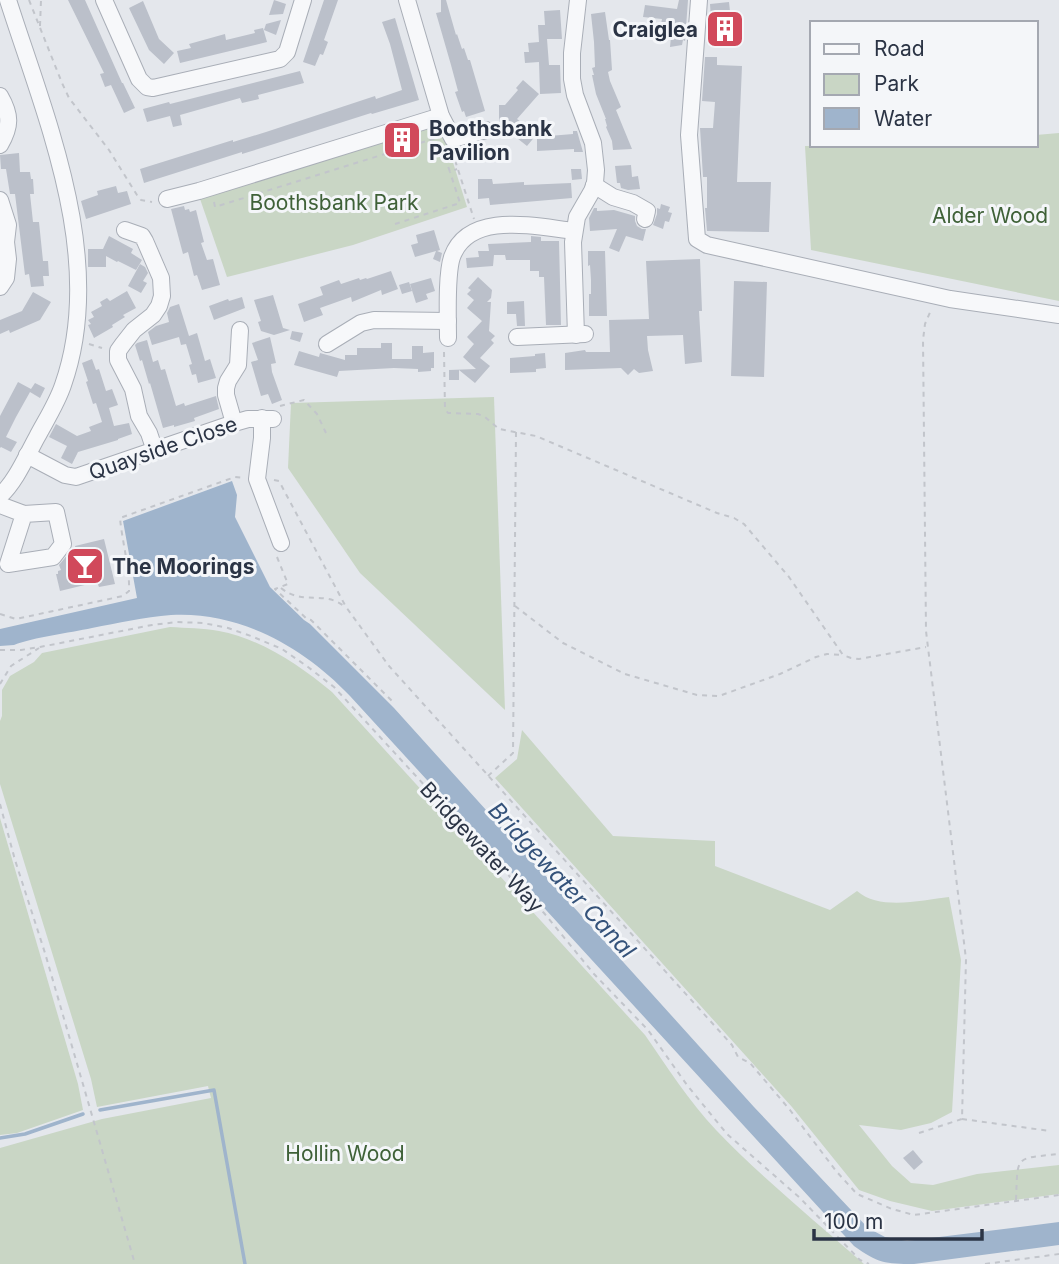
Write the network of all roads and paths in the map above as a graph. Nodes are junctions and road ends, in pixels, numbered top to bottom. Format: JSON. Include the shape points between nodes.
{"nodes":[{"id":1,"x":8,"y":0,"type":"edge"},
{"id":2,"x":29,"y":0,"type":"edge"},
{"id":3,"x":41,"y":0,"type":"edge"},
{"id":4,"x":104,"y":0,"type":"edge"},
{"id":5,"x":303,"y":0,"type":"edge"},
{"id":6,"x":407,"y":0,"type":"edge"},
{"id":7,"x":578,"y":0,"type":"edge"},
{"id":8,"x":699,"y":0,"type":"edge"},
{"id":9,"x":40,"y":27,"type":"junction"},
{"id":10,"x":0,"y":96,"type":"edge"},
{"id":11,"x":441,"y":116,"type":"junction"},
{"id":12,"x":486,"y":130,"type":"dead end"},
{"id":13,"x":439,"y":137,"type":"dead end"},
{"id":14,"x":0,"y":145,"type":"edge"},
{"id":15,"x":450,"y":146,"type":"dead end"},
{"id":16,"x":442,"y":149,"type":"dead end"},
{"id":17,"x":457,"y":169,"type":"junction"},
{"id":18,"x":450,"y":172,"type":"junction"},
{"id":19,"x":594,"y":185,"type":"junction"},
{"id":20,"x":210,"y":188,"type":"junction"},
{"id":21,"x":270,"y":190,"type":"junction"},
{"id":22,"x":272,"y":196,"type":"dead end"},
{"id":23,"x":167,"y":199,"type":"joint"},
{"id":24,"x":0,"y":201,"type":"edge"},
{"id":25,"x":645,"y":219,"type":"dead end"},
{"id":26,"x":394,"y":224,"type":"dead end"},
{"id":27,"x":125,"y":230,"type":"dead end"},
{"id":28,"x":477,"y":230,"type":"junction"},
{"id":29,"x":574,"y":231,"type":"junction"},
{"id":30,"x":0,"y":287,"type":"edge"},
{"id":31,"x":950,"y":299,"type":"junction"},
{"id":32,"x":1059,"y":315,"type":"edge"},
{"id":33,"x":449,"y":321,"type":"junction"},
{"id":34,"x":240,"y":331,"type":"dead end"},
{"id":35,"x":517,"y":337,"type":"dead end"},
{"id":36,"x":448,"y":338,"type":"joint"},
{"id":37,"x":74,"y":340,"type":"junction"},
{"id":38,"x":327,"y":344,"type":"dead end"},
{"id":39,"x":110,"y":350,"type":"junction"},
{"id":40,"x":267,"y":418,"type":"junction"},
{"id":41,"x":234,"y":423,"type":"junction"},
{"id":42,"x":516,"y":431,"type":"junction"},
{"id":43,"x":326,"y":433,"type":"dead end"},
{"id":44,"x":155,"y":451,"type":"junction"},
{"id":45,"x":27,"y":455,"type":"junction"},
{"id":46,"x":257,"y":479,"type":"junction"},
{"id":47,"x":0,"y":496,"type":"edge"},
{"id":48,"x":0,"y":505,"type":"edge"},
{"id":49,"x":24,"y":514,"type":"dead end"},
{"id":50,"x":281,"y":543,"type":"joint"},
{"id":51,"x":280,"y":587,"type":"junction"},
{"id":52,"x":514,"y":606,"type":"junction"},
{"id":53,"x":346,"y":607,"type":"junction"},
{"id":54,"x":0,"y":614,"type":"edge"},
{"id":55,"x":40,"y":647,"type":"junction"},
{"id":56,"x":928,"y":647,"type":"junction"},
{"id":57,"x":0,"y":650,"type":"edge"},
{"id":58,"x":843,"y":655,"type":"junction"},
{"id":59,"x":0,"y":684,"type":"edge"},
{"id":60,"x":394,"y":703,"type":"dead end"},
{"id":61,"x":488,"y":777,"type":"junction"},
{"id":62,"x":0,"y":804,"type":"edge"},
{"id":63,"x":962,"y":1119,"type":"junction"},
{"id":64,"x":1050,"y":1131,"type":"dead end"},
{"id":65,"x":919,"y":1133,"type":"dead end"},
{"id":66,"x":1059,"y":1154,"type":"edge"},
{"id":67,"x":1059,"y":1195,"type":"edge"},
{"id":68,"x":1016,"y":1200,"type":"junction"},
{"id":69,"x":1059,"y":1254,"type":"edge"},
{"id":70,"x":135,"y":1264,"type":"edge"},
{"id":71,"x":869,"y":1264,"type":"edge"},
{"id":72,"x":985,"y":1264,"type":"edge"}],
"edges":[{"from":1,"to":37,"type":"street","via":[[60,159],[70,208],[77,283]]},
{"from":2,"to":9,"type":"path"},
{"from":3,"to":9,"type":"path"},
{"from":4,"to":5,"type":"street","via":[[139,79],[153,88],[280,59],[287,52]]},
{"from":6,"to":11,"type":"street"},
{"from":7,"to":19,"type":"street","via":[[571,110],[593,143]]},
{"from":8,"to":31,"type":"street","via":[[689,135],[697,239]]},
{"from":9,"to":23,"type":"path","via":[[69,97],[137,195],[146,201]]},
{"from":10,"to":14,"type":"street","via":[[9,116]]},
{"from":11,"to":12,"type":"street","via":[[453,139]]},
{"from":11,"to":20,"type":"street"},
{"from":13,"to":21,"type":"path"},
{"from":15,"to":17,"type":"path"},
{"from":16,"to":18,"type":"path"},
{"from":17,"to":18,"type":"path"},
{"from":17,"to":28,"type":"path"},
{"from":18,"to":26,"type":"path","via":[[460,203]]},
{"from":19,"to":25,"type":"street","via":[[648,211]]},
{"from":19,"to":29,"type":"street"},
{"from":20,"to":21,"type":"path","via":[[215,206]]},
{"from":20,"to":23,"type":"street"},
{"from":21,"to":22,"type":"path"},
{"from":24,"to":30,"type":"street","via":[[8,225],[6,278]]},
{"from":27,"to":39,"type":"street","via":[[144,232],[161,278],[162,296],[153,315]]},
{"from":28,"to":29,"type":"street","via":[[503,225]]},
{"from":28,"to":33,"type":"street","via":[[466,237],[453,257]]},
{"from":29,"to":35,"type":"street","via":[[581,335]]},
{"from":31,"to":32,"type":"street"},
{"from":31,"to":56,"type":"path","via":[[929,311],[923,340]]},
{"from":33,"to":36,"type":"street"},
{"from":33,"to":38,"type":"street","via":[[374,320],[340,328]]},
{"from":34,"to":41,"type":"street","via":[[235,347],[238,365],[226,388]]},
{"from":36,"to":42,"type":"path","via":[[444,344],[445,409],[478,414],[499,429]]},
{"from":37,"to":39,"type":"path"},
{"from":37,"to":45,"type":"street","via":[[62,386]]},
{"from":39,"to":44,"type":"street","via":[[134,388],[141,422]]},
{"from":40,"to":41,"type":"street","name":"Quayside Close"},
{"from":40,"to":43,"type":"path","via":[[279,407],[304,400]]},
{"from":40,"to":46,"type":"street","name":"Quayside Close"},
{"from":41,"to":44,"type":"street","name":"Quayside Close"},
{"from":42,"to":52,"type":"path"},
{"from":42,"to":58,"type":"path","via":[[744,524],[789,577]]},
{"from":44,"to":45,"type":"street","name":"Quayside Close","via":[[76,477]]},
{"from":45,"to":47,"type":"street"},
{"from":46,"to":50,"type":"street"},
{"from":46,"to":53,"type":"path","via":[[279,481]]},
{"from":46,"to":54,"type":"path","via":[[234,477],[120,518],[130,581],[123,596],[16,619]]},
{"from":48,"to":49,"type":"street"},
{"from":50,"to":51,"type":"path","via":[[277,556],[288,584]]},
{"from":51,"to":53,"type":"path","via":[[297,597],[336,600]]},
{"from":51,"to":60,"type":"path","via":[[275,589]]},
{"from":52,"to":58,"type":"path","via":[[563,643],[625,674],[697,695],[719,696],[816,657]]},
{"from":52,"to":61,"type":"path","via":[[513,753]]},
{"from":53,"to":61,"type":"path","via":[[389,666]]},
{"from":55,"to":57,"type":"path","name":"Bridgewater Way"},
{"from":55,"to":59,"type":"path","via":[[11,666]]},
{"from":55,"to":71,"type":"path","name":"Bridgewater Way","via":[[152,625],[203,623],[251,636],[308,667],[334,687],[544,913],[648,1030],[727,1135]]},
{"from":56,"to":58,"type":"path","via":[[859,659]]},
{"from":56,"to":63,"type":"path","via":[[967,959]]},
{"from":61,"to":68,"type":"path","via":[[732,1045],[738,1057],[750,1063],[857,1194],[914,1215]]},
{"from":62,"to":70,"type":"path"},
{"from":63,"to":64,"type":"path"},
{"from":63,"to":65,"type":"path"},
{"from":66,"to":68,"type":"path","via":[[1019,1162]]},
{"from":67,"to":68,"type":"path"},
{"from":69,"to":72,"type":"path"}]}
